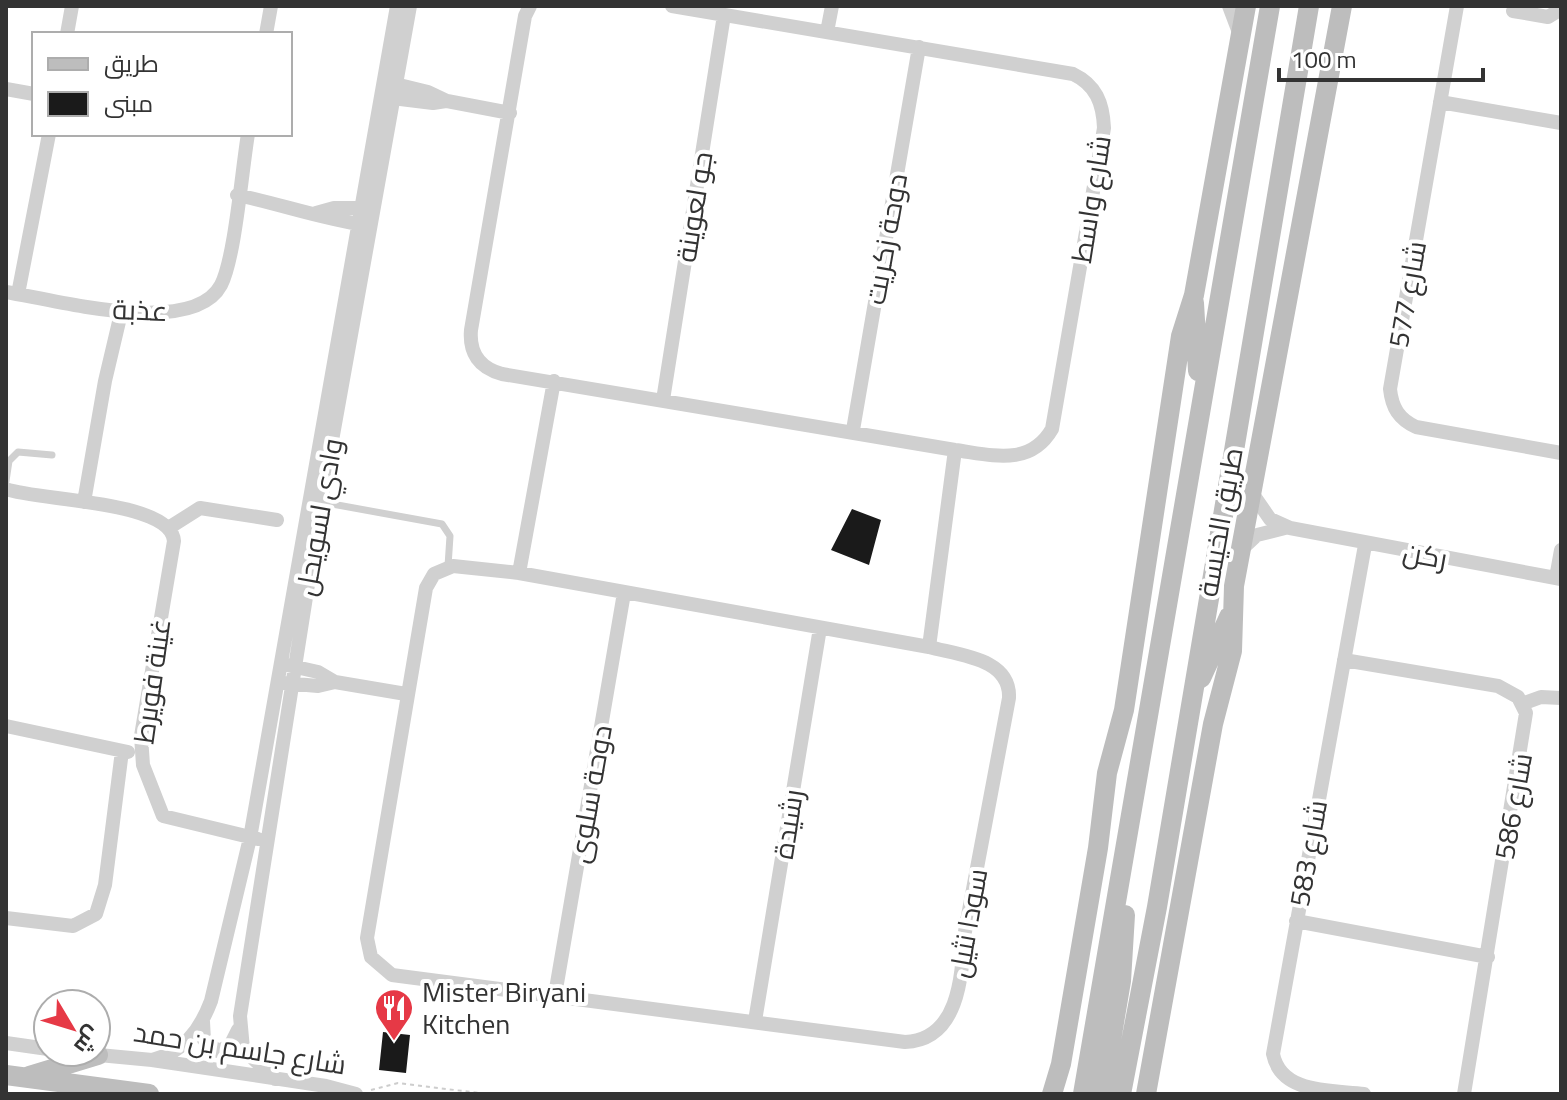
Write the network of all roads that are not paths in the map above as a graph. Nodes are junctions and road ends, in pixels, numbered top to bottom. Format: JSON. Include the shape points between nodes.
{"nodes":[{"id":1,"x":72,"y":6,"type":"edge"},
{"id":2,"x":271,"y":6,"type":"edge"},
{"id":3,"x":397,"y":6,"type":"edge"},
{"id":4,"x":410,"y":6,"type":"edge"},
{"id":5,"x":530,"y":6,"type":"edge"},
{"id":6,"x":672,"y":6,"type":"edge"},
{"id":7,"x":832,"y":6,"type":"edge"},
{"id":8,"x":1229,"y":6,"type":"edge"},
{"id":9,"x":1246,"y":6,"type":"edge"},
{"id":10,"x":1270,"y":6,"type":"edge"},
{"id":11,"x":1309,"y":6,"type":"edge"},
{"id":12,"x":1342,"y":6,"type":"edge"},
{"id":13,"x":1457,"y":6,"type":"edge"},
{"id":14,"x":1561,"y":9,"type":"edge"},
{"id":15,"x":1513,"y":11,"type":"dead end"},
{"id":16,"x":724,"y":15,"type":"junction"},
{"id":17,"x":67,"y":32,"type":"edge"},
{"id":18,"x":266,"y":32,"type":"edge"},
{"id":19,"x":827,"y":32,"type":"junction"},
{"id":20,"x":1241,"y":37,"type":"junction"},
{"id":21,"x":919,"y":47,"type":"junction"},
{"id":22,"x":6,"y":89,"type":"edge"},
{"id":23,"x":388,"y":90,"type":"junction"},
{"id":24,"x":32,"y":94,"type":"edge"},
{"id":25,"x":1440,"y":102,"type":"junction"},
{"id":26,"x":510,"y":113,"type":"junction"},
{"id":27,"x":1561,"y":123,"type":"edge"},
{"id":28,"x":49,"y":136,"type":"edge"},
{"id":29,"x":248,"y":136,"type":"edge"},
{"id":30,"x":237,"y":195,"type":"junction"},
{"id":31,"x":367,"y":208,"type":"junction"},
{"id":32,"x":316,"y":213,"type":"junction"},
{"id":33,"x":364,"y":225,"type":"junction"},
{"id":34,"x":12,"y":293,"type":"edge"},
{"id":35,"x":1194,"y":295,"type":"junction"},
{"id":36,"x":122,"y":309,"type":"junction"},
{"id":37,"x":1247,"y":366,"type":"junction"},
{"id":38,"x":554,"y":381,"type":"junction"},
{"id":39,"x":663,"y":400,"type":"junction"},
{"id":40,"x":1202,"y":404,"type":"junction"},
{"id":41,"x":1266,"y":421,"type":"junction"},
{"id":42,"x":853,"y":430,"type":"junction"},
{"id":43,"x":955,"y":450,"type":"junction"},
{"id":44,"x":1561,"y":453,"type":"edge"},
{"id":45,"x":52,"y":455,"type":"dead end"},
{"id":46,"x":6,"y":489,"type":"edge"},
{"id":47,"x":1252,"y":493,"type":"junction"},
{"id":48,"x":84,"y":502,"type":"junction"},
{"id":49,"x":321,"y":502,"type":"junction"},
{"id":50,"x":277,"y":520,"type":"dead end"},
{"id":51,"x":170,"y":527,"type":"junction"},
{"id":52,"x":1290,"y":528,"type":"junction"},
{"id":53,"x":1365,"y":545,"type":"junction"},
{"id":54,"x":1240,"y":550,"type":"junction"},
{"id":55,"x":1561,"y":550,"type":"edge"},
{"id":56,"x":448,"y":566,"type":"junction"},
{"id":57,"x":519,"y":573,"type":"junction"},
{"id":58,"x":1558,"y":578,"type":"edge"},
{"id":59,"x":624,"y":593,"type":"junction"},
{"id":60,"x":1231,"y":612,"type":"junction"},
{"id":61,"x":820,"y":628,"type":"junction"},
{"id":62,"x":929,"y":647,"type":"junction"},
{"id":63,"x":1344,"y":660,"type":"junction"},
{"id":64,"x":288,"y":665,"type":"junction"},
{"id":65,"x":335,"y":682,"type":"junction"},
{"id":66,"x":285,"y":683,"type":"junction"},
{"id":67,"x":406,"y":694,"type":"junction"},
{"id":68,"x":1561,"y":698,"type":"edge"},
{"id":69,"x":1189,"y":704,"type":"junction"},
{"id":70,"x":1522,"y":704,"type":"junction"},
{"id":71,"x":6,"y":726,"type":"edge"},
{"id":72,"x":122,"y":751,"type":"junction"},
{"id":73,"x":140,"y":754,"type":"junction"},
{"id":74,"x":250,"y":838,"type":"junction"},
{"id":75,"x":266,"y":840,"type":"junction"},
{"id":76,"x":1125,"y":851,"type":"junction"},
{"id":77,"x":6,"y":918,"type":"edge"},
{"id":78,"x":1296,"y":921,"type":"junction"},
{"id":79,"x":1488,"y":957,"type":"junction"},
{"id":80,"x":555,"y":995,"type":"junction"},
{"id":81,"x":755,"y":1021,"type":"junction"},
{"id":82,"x":203,"y":1022,"type":"junction"},
{"id":83,"x":238,"y":1030,"type":"junction"},
{"id":84,"x":1093,"y":1033,"type":"junction"},
{"id":85,"x":6,"y":1043,"type":"edge"},
{"id":86,"x":32,"y":1047,"type":"edge"},
{"id":87,"x":112,"y":1056,"type":"edge"},
{"id":88,"x":152,"y":1060,"type":"junction"},
{"id":89,"x":47,"y":1068,"type":"edge"},
{"id":90,"x":16,"y":1076,"type":"edge"},
{"id":91,"x":275,"y":1079,"type":"junction"},
{"id":92,"x":1123,"y":1091,"type":"edge"},
{"id":93,"x":149,"y":1094,"type":"edge"},
{"id":94,"x":356,"y":1094,"type":"edge"},
{"id":95,"x":1052,"y":1094,"type":"edge"},
{"id":96,"x":1069,"y":1094,"type":"edge"},
{"id":97,"x":1083,"y":1094,"type":"edge"},
{"id":98,"x":1102,"y":1094,"type":"edge"},
{"id":99,"x":1146,"y":1094,"type":"edge"},
{"id":100,"x":1364,"y":1094,"type":"edge"},
{"id":101,"x":1464,"y":1094,"type":"edge"}],
"edges":[{"from":1,"to":17,"type":"street"},
{"from":2,"to":18,"type":"street"},
{"from":3,"to":23,"type":"street","name":"وادي لسويحل"},
{"from":4,"to":23,"type":"street","name":"وادي لسويحل"},
{"from":5,"to":26,"type":"street","name":"شارع واسط"},
{"from":6,"to":16,"type":"street","name":"شارع واسط"},
{"from":7,"to":19,"type":"street"},
{"from":8,"to":20,"type":"street"},
{"from":9,"to":20,"type":"main road"},
{"from":10,"to":40,"type":"main road","name":"طريق الخيسة"},
{"from":11,"to":37,"type":"main road","name":"طريق الخيسة"},
{"from":12,"to":41,"type":"main road","name":"طريق الخيسة"},
{"from":13,"to":25,"type":"street","name":"شارع 577"},
{"from":14,"to":15,"type":"street","via":[[1548,17]]},
{"from":16,"to":19,"type":"street","name":"شارع واسط"},
{"from":16,"to":39,"type":"street","name":"جو لعوينة"},
{"from":19,"to":21,"type":"street","name":"شارع واسط"},
{"from":20,"to":35,"type":"main road"},
{"from":21,"to":42,"type":"street","name":"دوحة زكريت"},
{"from":21,"to":43,"type":"street","name":"شارع واسط","via":[[1073,74],[1095,91],[1103,111],[1052,429],[1024,455]]},
{"from":22,"to":24,"type":"street"},
{"from":23,"to":26,"type":"street","via":[[433,103]]},
{"from":23,"to":31,"type":"street","name":"وادي لسويحل"},
{"from":25,"to":27,"type":"street"},
{"from":25,"to":44,"type":"street","name":"شارع 577","via":[[1390,389],[1392,403],[1416,427]]},
{"from":26,"to":38,"type":"street","name":"شارع واسط","via":[[470,340],[476,359],[492,371]]},
{"from":28,"to":34,"type":"street"},
{"from":29,"to":30,"type":"street","name":"عذبة"},
{"from":30,"to":32,"type":"street"},
{"from":30,"to":36,"type":"street","name":"عذبة","via":[[226,269],[210,299],[187,311]]},
{"from":31,"to":32,"type":"street"},
{"from":31,"to":33,"type":"street","name":"وادي لسويحل"},
{"from":32,"to":33,"type":"street"},
{"from":33,"to":49,"type":"street","name":"وادي لسويحل"},
{"from":33,"to":64,"type":"street","name":"وادي لسويحل"},
{"from":34,"to":36,"type":"street","name":"عذبة"},
{"from":35,"to":40,"type":"main road"},
{"from":35,"to":95,"type":"main road","via":[[1181,336],[1124,710],[1107,773]]},
{"from":36,"to":48,"type":"street"},
{"from":37,"to":41,"type":"main road"},
{"from":37,"to":69,"type":"main road","name":"طريق الخيسة"},
{"from":38,"to":39,"type":"street","name":"شارع واسط"},
{"from":38,"to":57,"type":"street"},
{"from":39,"to":42,"type":"street","name":"شارع واسط"},
{"from":40,"to":76,"type":"main road","name":"طريق الخيسة"},
{"from":41,"to":47,"type":"main road","name":"طريق الخيسة"},
{"from":42,"to":43,"type":"street","name":"شارع واسط"},
{"from":43,"to":62,"type":"street"},
{"from":45,"to":46,"type":"lane","via":[[18,452],[9,461]]},
{"from":46,"to":48,"type":"street"},
{"from":47,"to":52,"type":"street","name":"ركن","via":[[1270,519]]},
{"from":47,"to":54,"type":"main road","name":"طريق الخيسة"},
{"from":48,"to":51,"type":"street"},
{"from":49,"to":56,"type":"lane","via":[[442,524],[450,536]]},
{"from":49,"to":64,"type":"street","name":"وادي لسويحل"},
{"from":50,"to":51,"type":"street","via":[[200,508]]},
{"from":51,"to":73,"type":"street","name":"غينة فويرط","via":[[174,541]]},
{"from":52,"to":53,"type":"street","name":"ركن"},
{"from":52,"to":54,"type":"street","name":"ركن","via":[[1257,535]]},
{"from":53,"to":58,"type":"street","name":"ركن"},
{"from":53,"to":63,"type":"street","name":"شارع 583"},
{"from":54,"to":60,"type":"main road","name":"طريق الخيسة"},
{"from":55,"to":58,"type":"street"},
{"from":56,"to":57,"type":"street","name":"سودا نثيل"},
{"from":56,"to":67,"type":"street","name":"سودا نثيل","via":[[428,582]]},
{"from":57,"to":59,"type":"street","name":"سودا نثيل"},
{"from":59,"to":61,"type":"street","name":"سودا نثيل"},
{"from":59,"to":80,"type":"street","name":"دوحة سلوى"},
{"from":60,"to":69,"type":"main road"},
{"from":60,"to":99,"type":"main road","name":"طريق الخيسة","via":[[1232,651],[1217,701]]},
{"from":61,"to":62,"type":"street","name":"سودا نثيل"},
{"from":61,"to":81,"type":"street","name":"رشيدة"},
{"from":62,"to":81,"type":"street","name":"سودا نثيل","via":[[995,667],[1010,690],[950,1015],[936,1033],[905,1042]]},
{"from":63,"to":70,"type":"street","via":[[1498,686]]},
{"from":63,"to":78,"type":"street","name":"شارع 583"},
{"from":64,"to":65,"type":"street"},
{"from":64,"to":66,"type":"street","name":"وادي لسويحل"},
{"from":65,"to":66,"type":"street"},
{"from":65,"to":67,"type":"street"},
{"from":66,"to":74,"type":"street","name":"وادي لسويحل"},
{"from":66,"to":75,"type":"street","name":"وادي لسويحل"},
{"from":67,"to":80,"type":"street","name":"سودا نثيل","via":[[367,938],[371,957],[392,975]]},
{"from":68,"to":70,"type":"street","via":[[1541,697]]},
{"from":69,"to":92,"type":"main road","name":"طريق الخيسة"},
{"from":70,"to":79,"type":"street","name":"شارع 586","via":[[1527,723]]},
{"from":71,"to":72,"type":"street"},
{"from":72,"to":73,"type":"street"},
{"from":72,"to":77,"type":"street","via":[[105,885],[96,914],[73,926]]},
{"from":73,"to":74,"type":"street","name":"غينة فويرط","via":[[163,816]]},
{"from":74,"to":75,"type":"street","name":"غينة فويرط"},
{"from":74,"to":82,"type":"street","name":"وادي لسويحل"},
{"from":75,"to":83,"type":"street","name":"وادي لسويحل"},
{"from":76,"to":84,"type":"main road","name":"طريق الخيسة"},
{"from":76,"to":98,"type":"main road","via":[[1123,959]]},
{"from":78,"to":79,"type":"street"},
{"from":78,"to":100,"type":"street","name":"شارع 583","via":[[1273,1044],[1274,1064],[1295,1084]]},
{"from":79,"to":101,"type":"street","name":"شارع 586"},
{"from":80,"to":81,"type":"street","name":"سودا نثيل"},
{"from":82,"to":83,"type":"street","via":[[204,1040],[218,1051],[230,1046]]},
{"from":82,"to":88,"type":"street","name":"وادي لسويحل","via":[[181,1048]]},
{"from":83,"to":91,"type":"street","via":[[248,1057]]},
{"from":84,"to":96,"type":"main road"},
{"from":84,"to":97,"type":"main road","name":"طريق الخيسة"},
{"from":85,"to":86,"type":"street"},
{"from":87,"to":88,"type":"street","name":"شارع جاسم بن حمد"},
{"from":88,"to":91,"type":"street","name":"شارع جاسم بن حمد"},
{"from":89,"to":90,"type":"main road"},
{"from":90,"to":93,"type":"main road"},
{"from":91,"to":94,"type":"street","name":"شارع جاسم بن حمد"}]}
